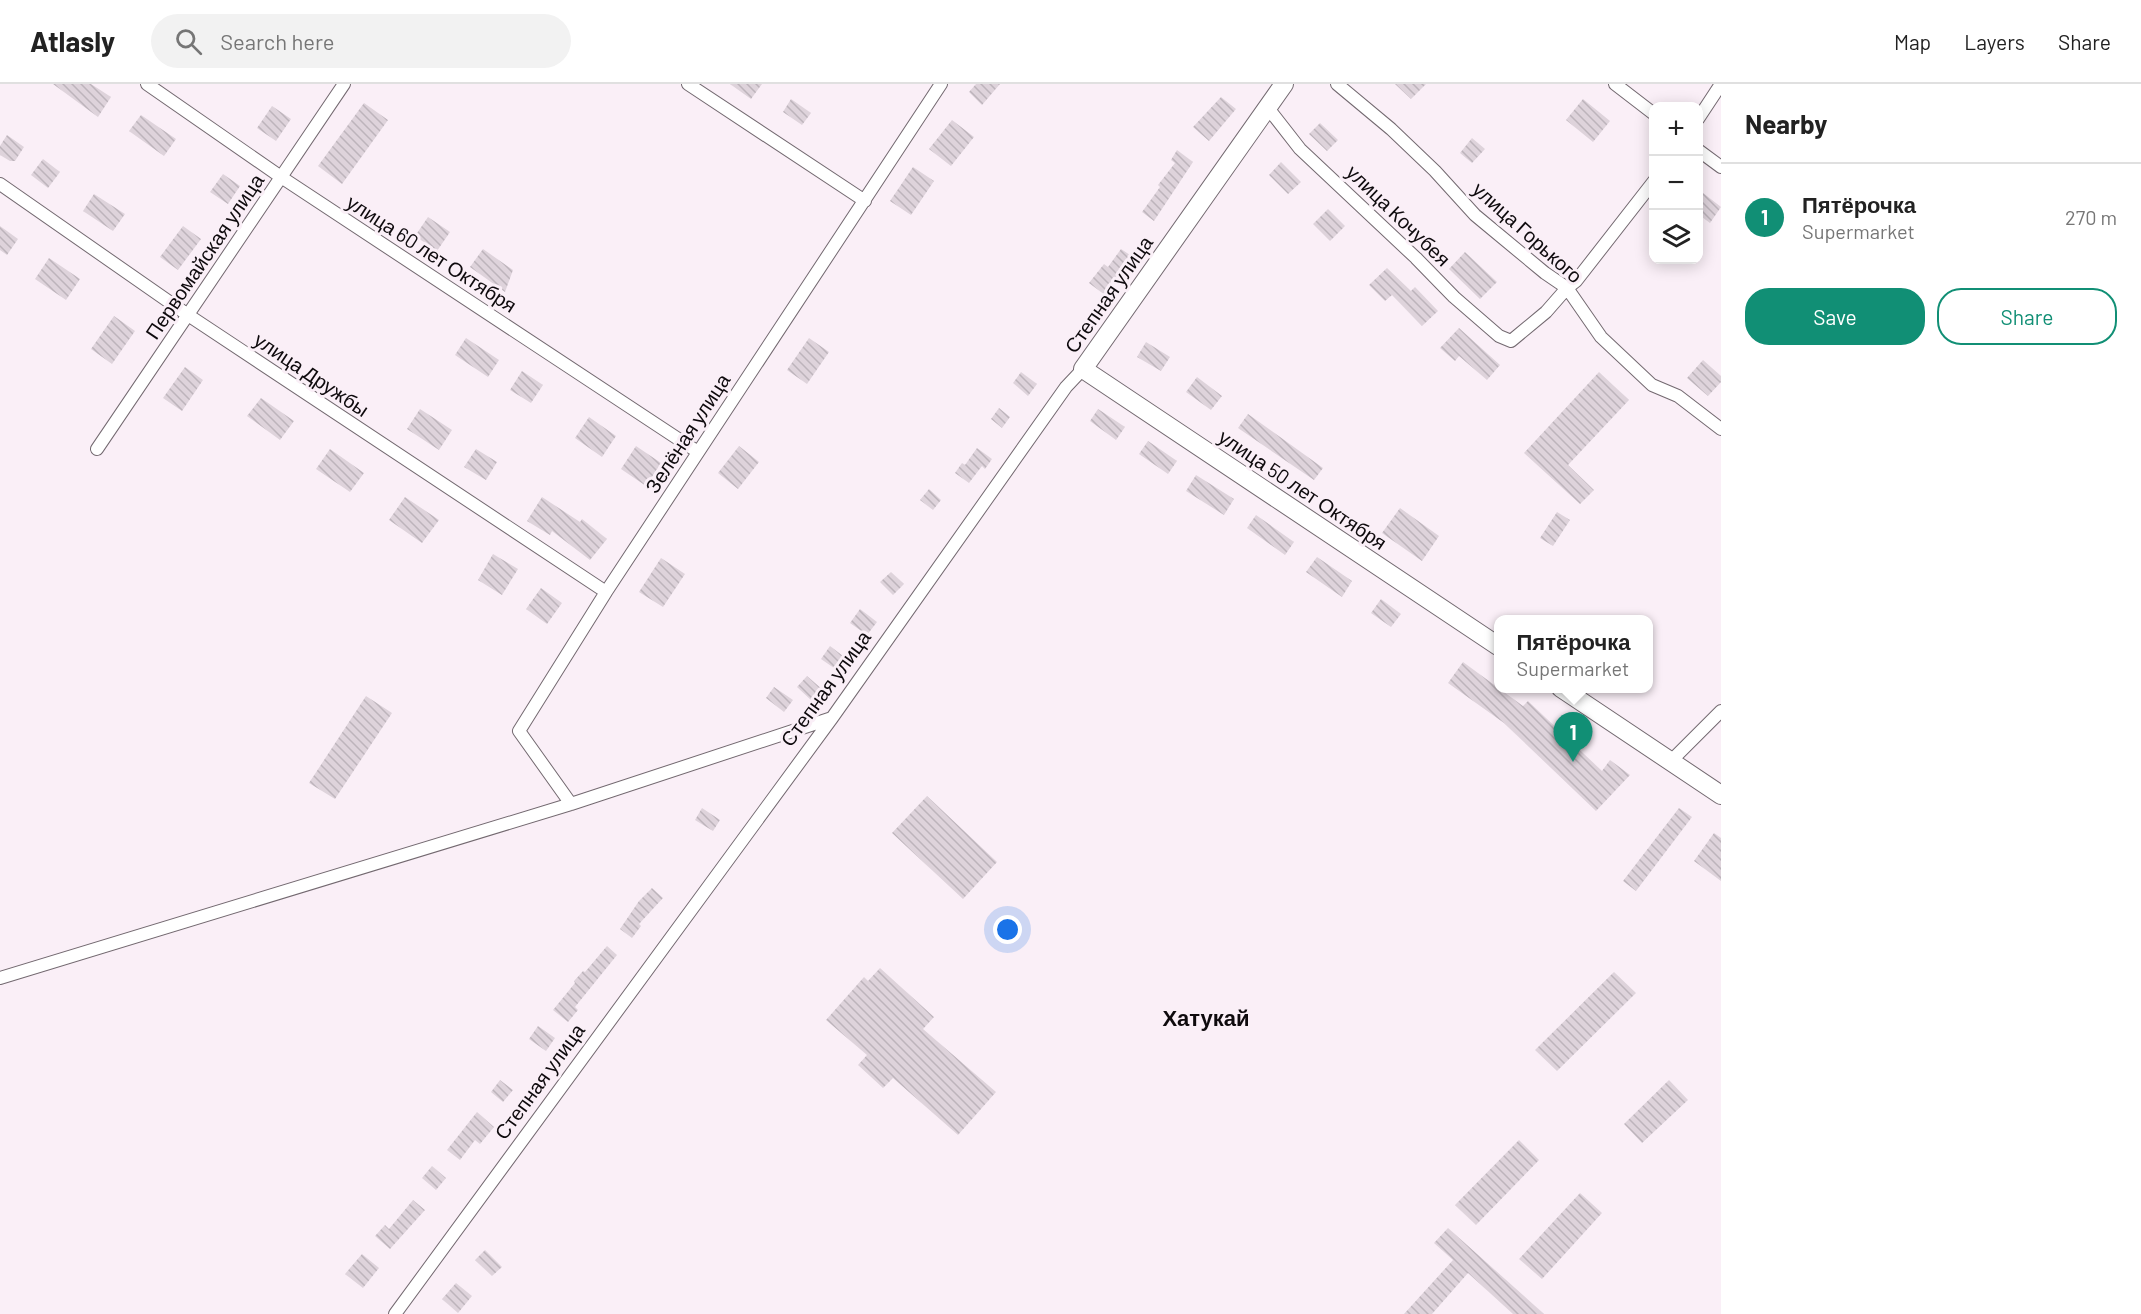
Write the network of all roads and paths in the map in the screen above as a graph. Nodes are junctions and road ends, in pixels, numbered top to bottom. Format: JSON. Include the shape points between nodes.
{"nodes":[{"id":1,"x":147,"y":84,"type":"edge"},
{"id":2,"x":344,"y":84,"type":"edge"},
{"id":3,"x":688,"y":84,"type":"edge"},
{"id":4,"x":941,"y":84,"type":"edge"},
{"id":5,"x":1284,"y":84,"type":"edge"},
{"id":6,"x":1337,"y":84,"type":"edge"},
{"id":7,"x":1615,"y":84,"type":"edge"},
{"id":8,"x":1721,"y":84,"type":"edge"},
{"id":9,"x":1268,"y":108,"type":"junction"},
{"id":10,"x":1649,"y":111,"type":"edge"},
{"id":11,"x":1703,"y":111,"type":"edge"},
{"id":12,"x":1703,"y":154,"type":"edge"},
{"id":13,"x":1721,"y":167,"type":"edge"},
{"id":14,"x":281,"y":177,"type":"junction"},
{"id":15,"x":0,"y":184,"type":"edge"},
{"id":16,"x":1649,"y":186,"type":"edge"},
{"id":17,"x":865,"y":201,"type":"junction"},
{"id":18,"x":1567,"y":288,"type":"junction"},
{"id":19,"x":188,"y":315,"type":"junction"},
{"id":20,"x":1083,"y":369,"type":"junction"},
{"id":21,"x":1721,"y":429,"type":"edge"},
{"id":22,"x":97,"y":449,"type":"dead end"},
{"id":23,"x":698,"y":452,"type":"junction"},
{"id":24,"x":606,"y":592,"type":"junction"},
{"id":25,"x":1494,"y":643,"type":"edge"},
{"id":26,"x":1568,"y":693,"type":"edge"},
{"id":27,"x":1721,"y":711,"type":"edge"},
{"id":28,"x":832,"y":718,"type":"junction"},
{"id":29,"x":1670,"y":762,"type":"junction"},
{"id":30,"x":1721,"y":795,"type":"edge"},
{"id":31,"x":571,"y":804,"type":"junction"},
{"id":32,"x":0,"y":978,"type":"edge"},
{"id":33,"x":395,"y":1314,"type":"edge"}],
"edges":[{"from":1,"to":14,"type":"street","name":"улица 60 лет Октября"},
{"from":2,"to":14,"type":"street","name":"Первомайская улица"},
{"from":3,"to":17,"type":"street"},
{"from":4,"to":17,"type":"street","name":"Зелёная улица"},
{"from":5,"to":9,"type":"street","name":"Степная улица"},
{"from":6,"to":18,"type":"street","name":"улица Горького","via":[[1435,171],[1475,215]]},
{"from":7,"to":10,"type":"street"},
{"from":8,"to":11,"type":"street"},
{"from":9,"to":18,"type":"street","name":"улица Кочубея","via":[[1300,149],[1499,336],[1512,341]]},
{"from":9,"to":20,"type":"street","name":"Степная улица"},
{"from":12,"to":13,"type":"street"},
{"from":14,"to":19,"type":"street","name":"Первомайская улица"},
{"from":14,"to":23,"type":"street","name":"улица 60 лет Октября"},
{"from":15,"to":19,"type":"street","name":"улица Дружбы"},
{"from":16,"to":18,"type":"street"},
{"from":17,"to":23,"type":"street","name":"Зелёная улица"},
{"from":18,"to":21,"type":"street","name":"улица Горького","via":[[1601,337],[1652,385],[1678,396]]},
{"from":19,"to":22,"type":"street","name":"Первомайская улица"},
{"from":19,"to":24,"type":"street","name":"улица Дружбы"},
{"from":20,"to":25,"type":"street","name":"улица 50 лет Октября"},
{"from":20,"to":28,"type":"street","name":"Степная улица","via":[[1066,387]]},
{"from":23,"to":24,"type":"street","name":"Зелёная улица"},
{"from":24,"to":31,"type":"street","name":"Зелёная улица","via":[[519,731]]},
{"from":26,"to":29,"type":"street"},
{"from":27,"to":29,"type":"street"},
{"from":28,"to":31,"type":"street"},
{"from":28,"to":33,"type":"street","name":"Степная улица"},
{"from":29,"to":30,"type":"street"},
{"from":31,"to":32,"type":"street"}]}
